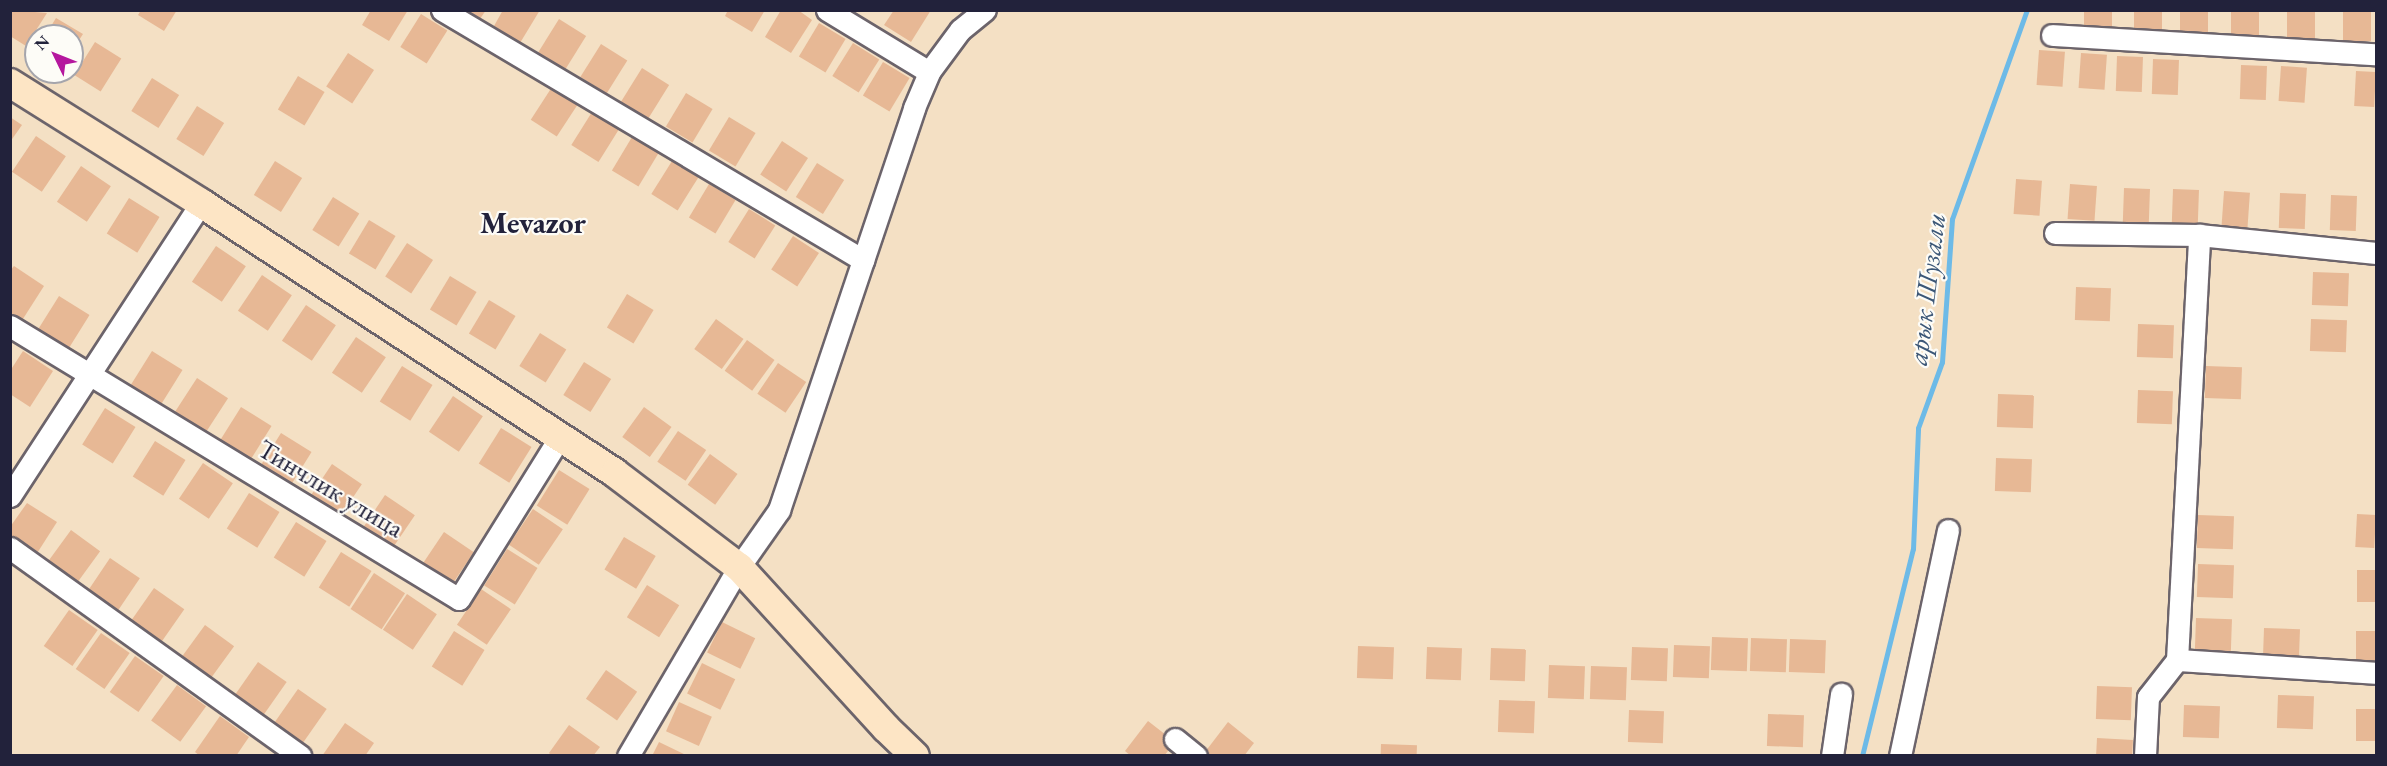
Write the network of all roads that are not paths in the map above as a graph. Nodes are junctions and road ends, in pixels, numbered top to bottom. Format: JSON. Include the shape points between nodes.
{"nodes":[{"id":1,"x":442,"y":10,"type":"edge"},
{"id":2,"x":827,"y":10,"type":"edge"},
{"id":3,"x":986,"y":10,"type":"edge"},
{"id":4,"x":2052,"y":35,"type":"dead end"},
{"id":5,"x":2376,"y":54,"type":"edge"},
{"id":6,"x":929,"y":72,"type":"junction"},
{"id":7,"x":10,"y":83,"type":"edge"},
{"id":8,"x":201,"y":203,"type":"junction"},
{"id":9,"x":2055,"y":233,"type":"dead end"},
{"id":10,"x":2199,"y":235,"type":"junction"},
{"id":11,"x":2376,"y":253,"type":"edge"},
{"id":12,"x":863,"y":260,"type":"junction"},
{"id":13,"x":10,"y":326,"type":"edge"},
{"id":14,"x":90,"y":375,"type":"junction"},
{"id":15,"x":560,"y":437,"type":"junction"},
{"id":16,"x":10,"y":496,"type":"edge"},
{"id":17,"x":1948,"y":530,"type":"dead end"},
{"id":18,"x":10,"y":548,"type":"edge"},
{"id":19,"x":739,"y":567,"type":"junction"},
{"id":20,"x":2177,"y":660,"type":"junction"},
{"id":21,"x":2376,"y":673,"type":"edge"},
{"id":22,"x":1841,"y":694,"type":"dead end"},
{"id":23,"x":1175,"y":739,"type":"dead end"},
{"id":24,"x":300,"y":756,"type":"edge"},
{"id":25,"x":628,"y":756,"type":"edge"},
{"id":26,"x":915,"y":756,"type":"edge"},
{"id":27,"x":1196,"y":756,"type":"edge"},
{"id":28,"x":1832,"y":756,"type":"edge"},
{"id":29,"x":1899,"y":756,"type":"edge"},
{"id":30,"x":2145,"y":756,"type":"edge"}],
"edges":[{"from":1,"to":12,"type":"street"},
{"from":2,"to":6,"type":"street"},
{"from":3,"to":6,"type":"street","via":[[960,30]]},
{"from":4,"to":5,"type":"street"},
{"from":6,"to":12,"type":"street","via":[[897,153]]},
{"from":7,"to":8,"type":"main road"},
{"from":8,"to":14,"type":"street"},
{"from":8,"to":15,"type":"main road"},
{"from":9,"to":10,"type":"street"},
{"from":10,"to":11,"type":"street"},
{"from":10,"to":20,"type":"street"},
{"from":12,"to":19,"type":"street","via":[[779,510]]},
{"from":13,"to":14,"type":"street","name":"Тинчлик улица"},
{"from":14,"to":15,"type":"street","name":"Тинчлик улица","via":[[459,599]]},
{"from":14,"to":16,"type":"street"},
{"from":15,"to":19,"type":"main road","via":[[615,473]]},
{"from":17,"to":29,"type":"street"},
{"from":18,"to":24,"type":"street"},
{"from":19,"to":25,"type":"street"},
{"from":19,"to":26,"type":"main road"},
{"from":20,"to":21,"type":"street"},
{"from":20,"to":30,"type":"street","via":[[2148,698]]},
{"from":22,"to":28,"type":"street"},
{"from":23,"to":27,"type":"street"}]}
